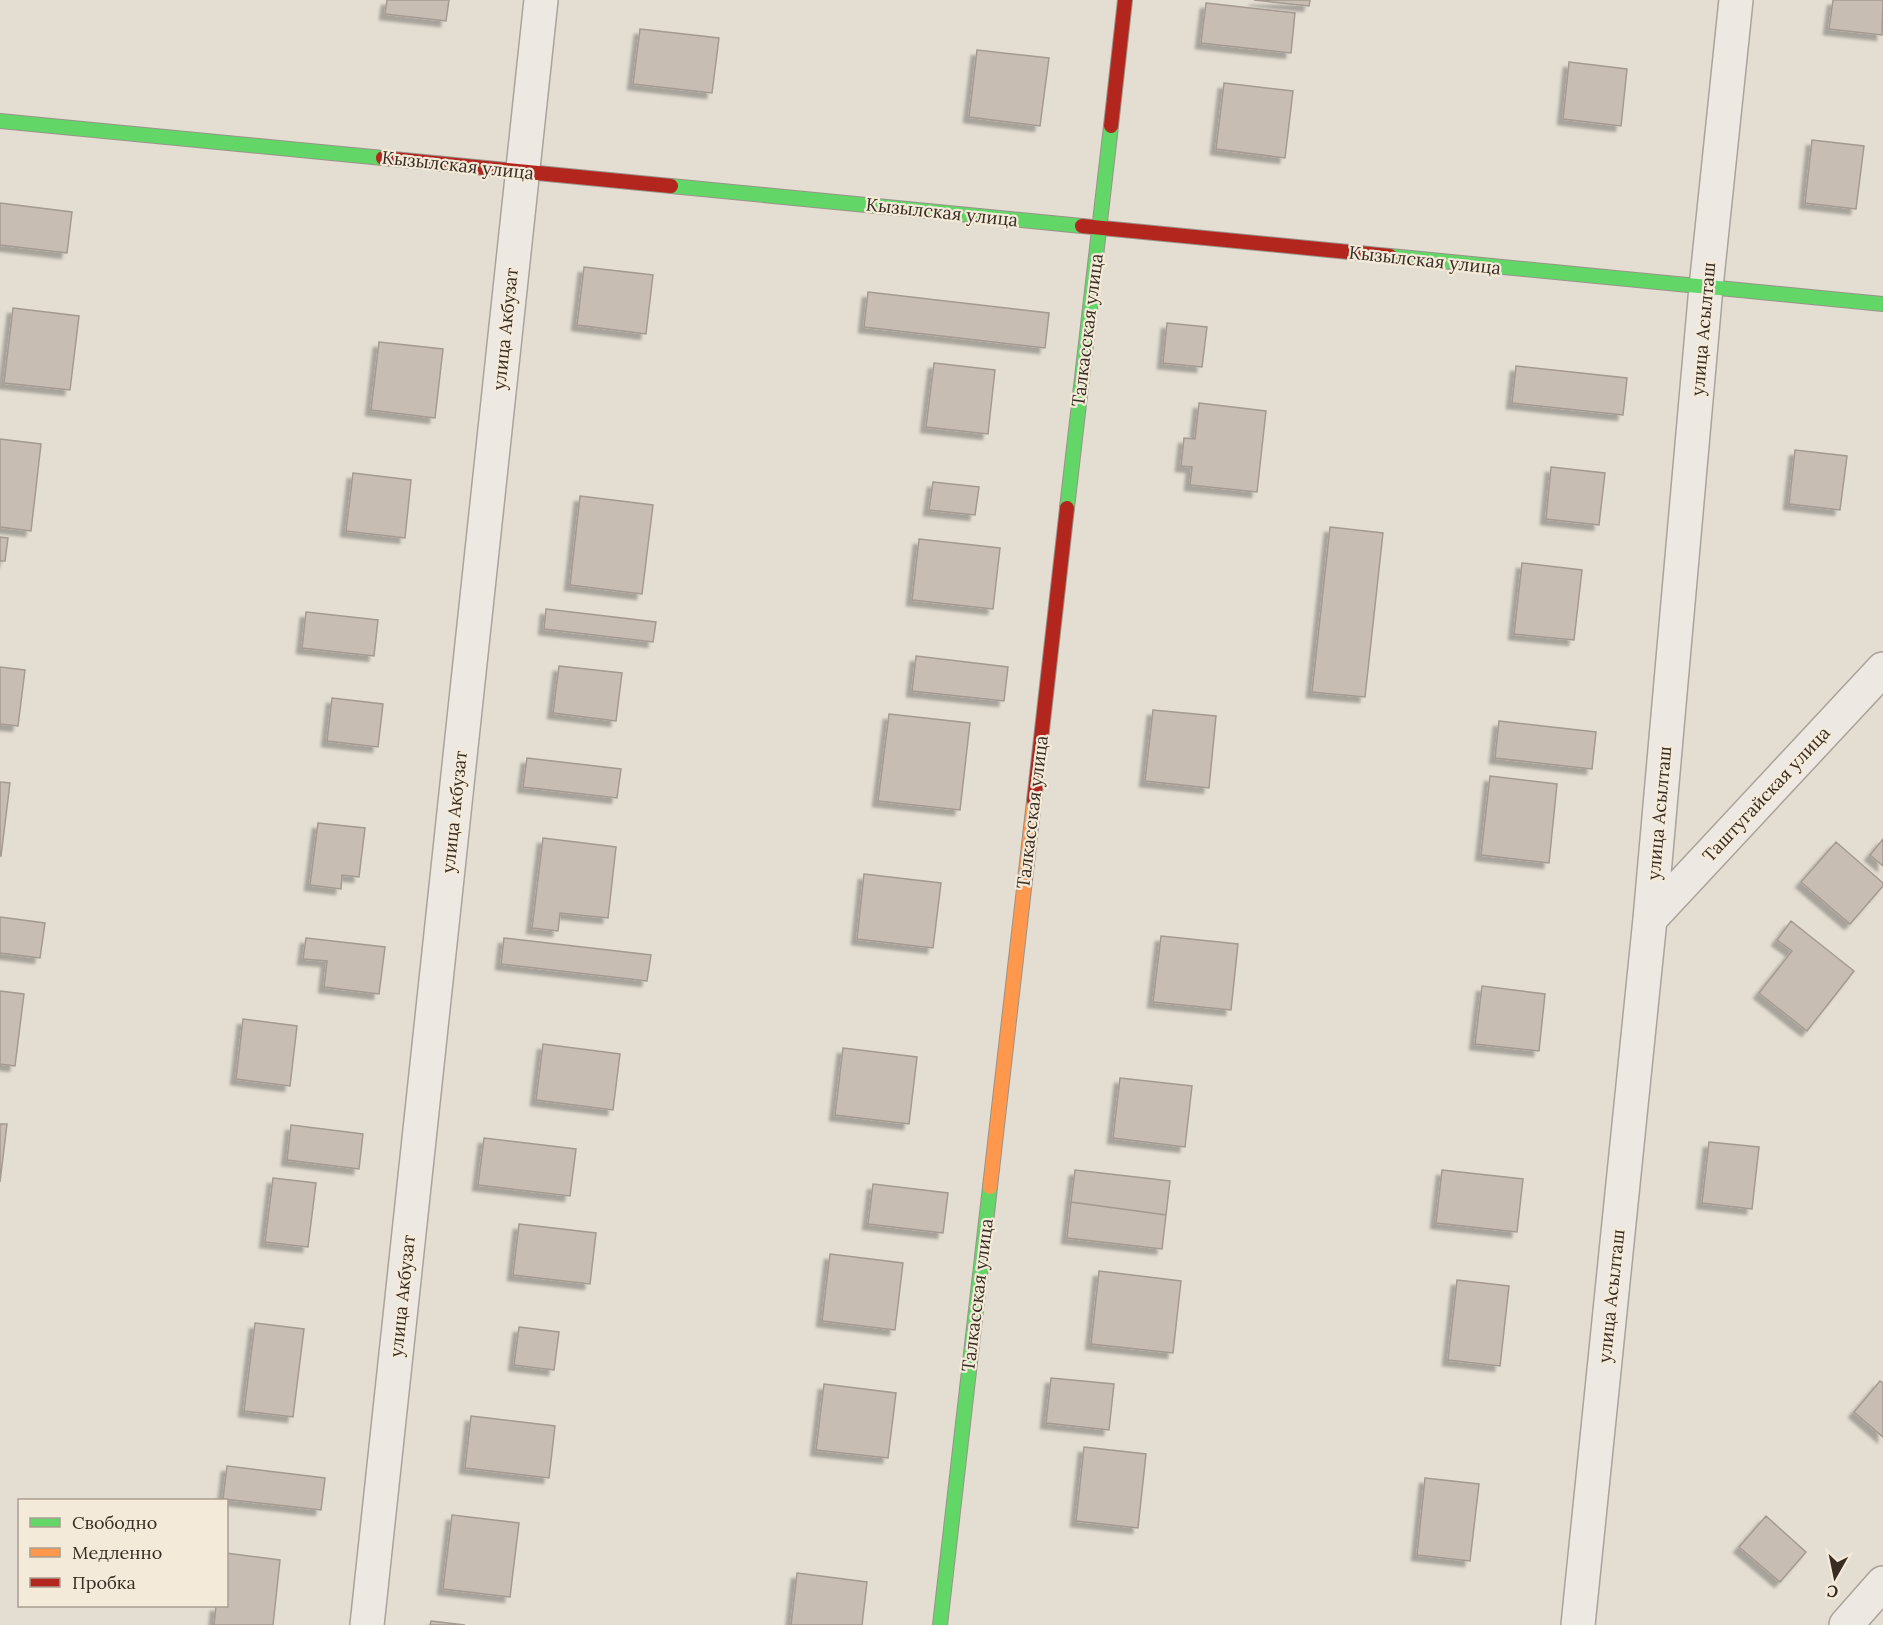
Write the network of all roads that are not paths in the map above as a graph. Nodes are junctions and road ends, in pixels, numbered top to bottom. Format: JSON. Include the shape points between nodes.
{"nodes":[{"id":1,"x":541,"y":0,"type":"edge"},
{"id":2,"x":1125,"y":0,"type":"edge"},
{"id":3,"x":1736,"y":0,"type":"edge"},
{"id":4,"x":0,"y":121,"type":"edge"},
{"id":5,"x":522,"y":171,"type":"junction"},
{"id":6,"x":1099,"y":228,"type":"junction"},
{"id":7,"x":1706,"y":287,"type":"junction"},
{"id":8,"x":1883,"y":304,"type":"edge"},
{"id":9,"x":1883,"y":669,"type":"edge"},
{"id":10,"x":1650,"y":919,"type":"junction"},
{"id":11,"x":1883,"y":1583,"type":"edge"},
{"id":12,"x":368,"y":1625,"type":"edge"},
{"id":13,"x":940,"y":1625,"type":"edge"},
{"id":14,"x":1578,"y":1625,"type":"edge"},
{"id":15,"x":1846,"y":1625,"type":"edge"}],
"edges":[{"from":1,"to":5,"type":"street","name":"улица Акбузат"},
{"from":2,"to":6,"type":"street","name":"Талкасская улица"},
{"from":3,"to":7,"type":"street","name":"улица Асылташ"},
{"from":4,"to":5,"type":"street","name":"Кызылская улица"},
{"from":5,"to":6,"type":"street","name":"Кызылская улица"},
{"from":5,"to":12,"type":"street","name":"улица Акбузат"},
{"from":6,"to":7,"type":"street","name":"Кызылская улица"},
{"from":6,"to":13,"type":"street","name":"Талкасская улица"},
{"from":7,"to":8,"type":"street","name":"Кызылская улица"},
{"from":7,"to":10,"type":"street","name":"улица Асылташ"},
{"from":9,"to":10,"type":"street","name":"Таштугайская улица"},
{"from":10,"to":14,"type":"street","name":"улица Асылташ"},
{"from":11,"to":15,"type":"street"}]}
